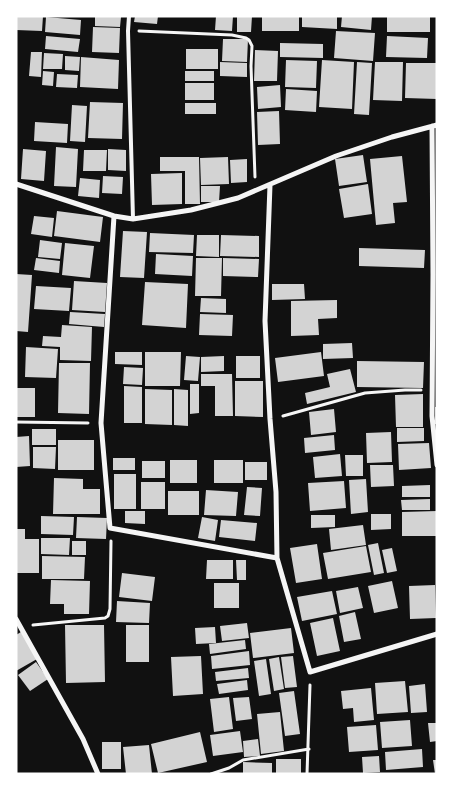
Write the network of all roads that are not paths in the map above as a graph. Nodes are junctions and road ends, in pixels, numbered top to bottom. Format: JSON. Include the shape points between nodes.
{"nodes":[{"id":1,"x":129,"y":16,"type":"edge"},
{"id":2,"x":435,"y":125,"type":"edge"},
{"id":3,"x":16,"y":184,"type":"edge"},
{"id":4,"x":270,"y":185,"type":"junction"},
{"id":5,"x":114,"y":216,"type":"junction"},
{"id":6,"x":133,"y":219,"type":"junction"},
{"id":7,"x":437,"y":465,"type":"edge"},
{"id":8,"x":277,"y":558,"type":"junction"},
{"id":9,"x":16,"y":619,"type":"edge"},
{"id":10,"x":437,"y":634,"type":"edge"},
{"id":11,"x":98,"y":774,"type":"edge"}],
"edges":[{"from":1,"to":6,"type":"lane"},
{"from":2,"to":4,"type":"street","via":[[336,156]]},
{"from":2,"to":7,"type":"street","via":[[432,416]]},
{"from":3,"to":5,"type":"street"},
{"from":4,"to":6,"type":"street","via":[[238,198],[191,210]]},
{"from":4,"to":8,"type":"street","via":[[265,322]]},
{"from":5,"to":6,"type":"street"},
{"from":5,"to":8,"type":"street","via":[[101,423],[110,528]]},
{"from":8,"to":10,"type":"street","via":[[310,672]]},
{"from":9,"to":11,"type":"street","via":[[84,739]]}]}
